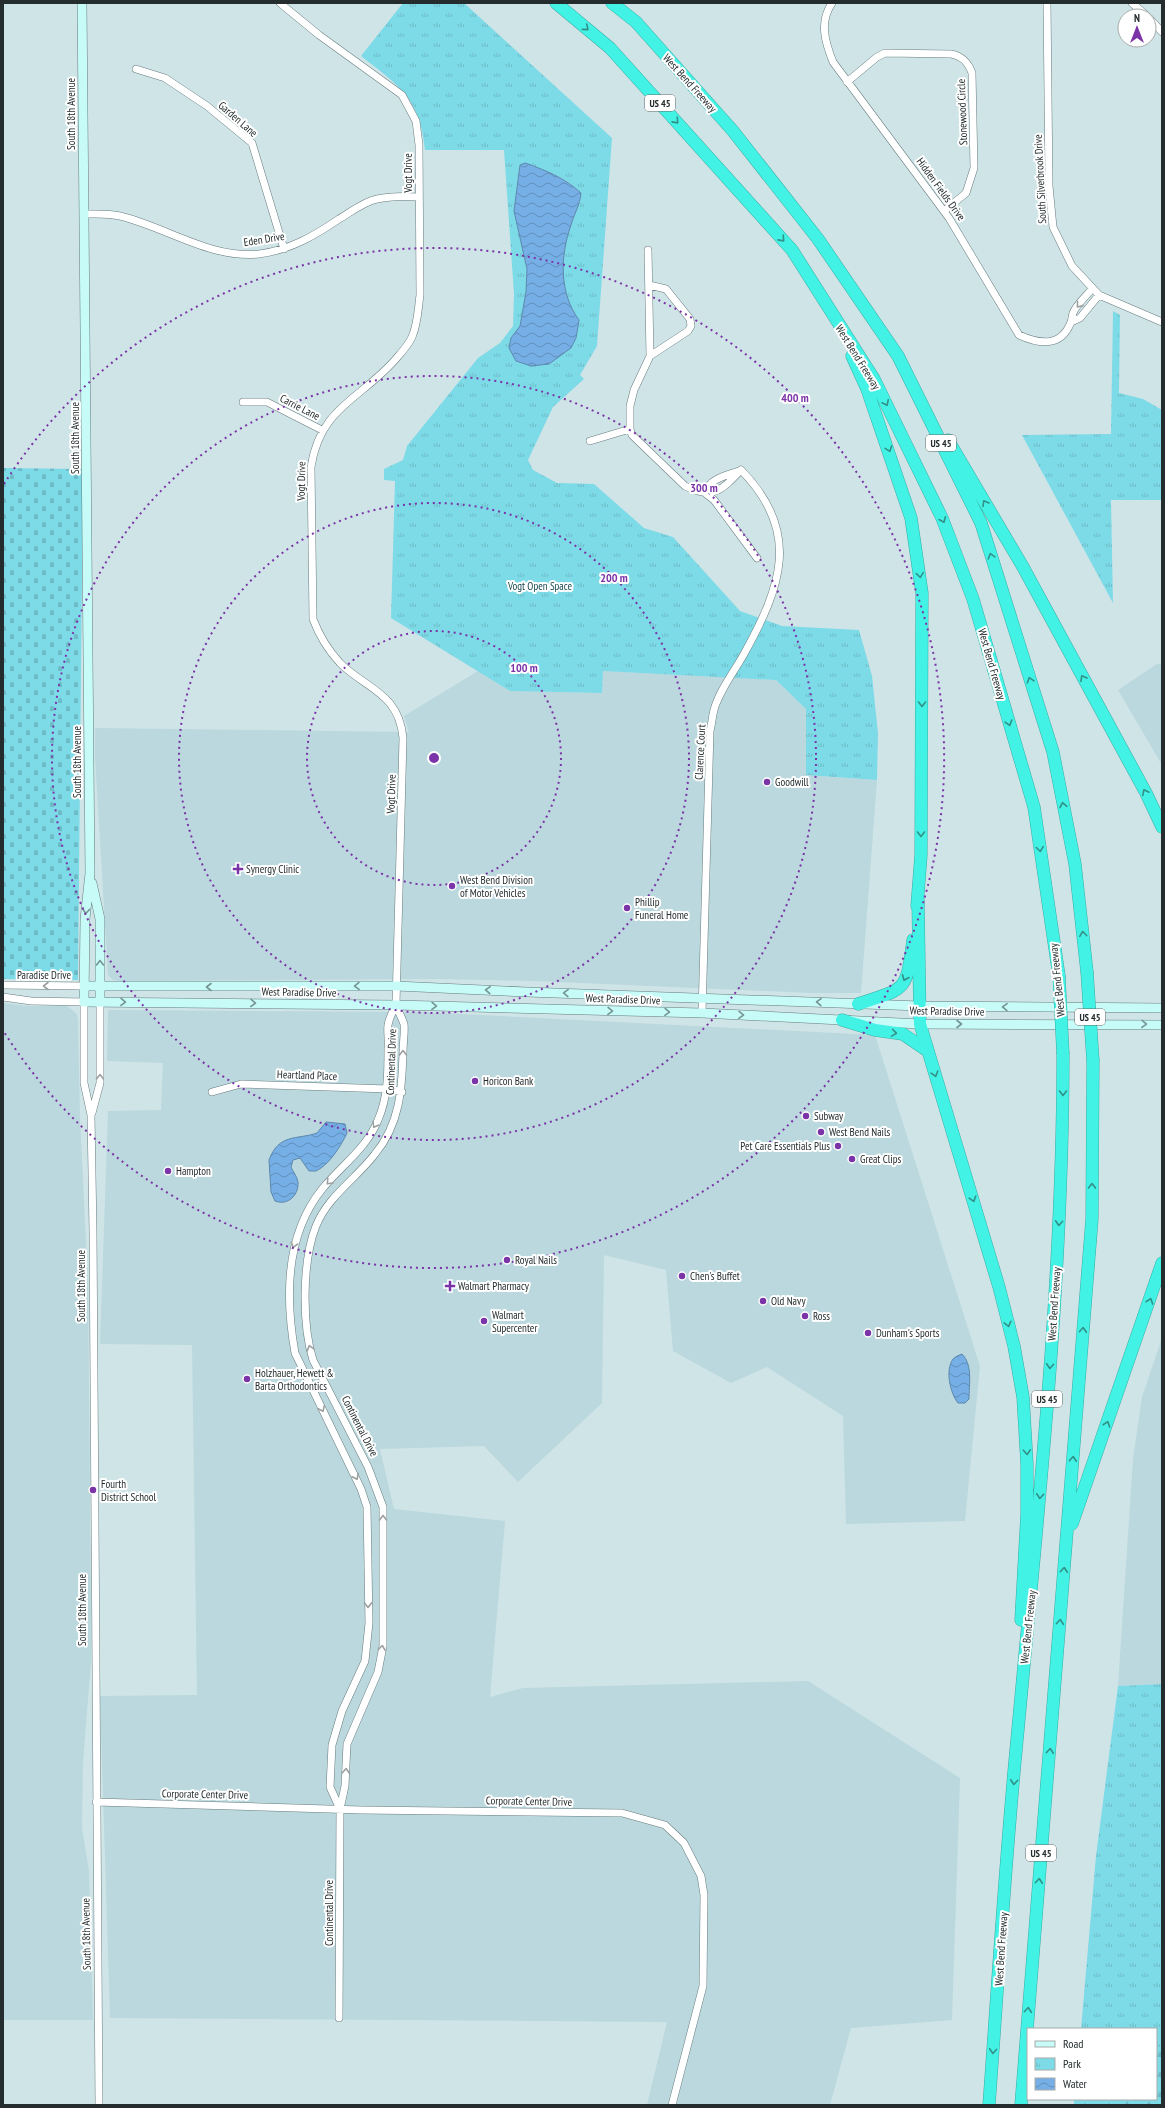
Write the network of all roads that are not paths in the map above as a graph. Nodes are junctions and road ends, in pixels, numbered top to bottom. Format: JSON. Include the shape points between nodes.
{"nodes":[{"id":1,"x":82,"y":3,"type":"edge"},
{"id":2,"x":280,"y":3,"type":"edge"},
{"id":3,"x":556,"y":3,"type":"edge"},
{"id":4,"x":612,"y":3,"type":"edge"},
{"id":5,"x":831,"y":3,"type":"edge"},
{"id":6,"x":1048,"y":3,"type":"edge"},
{"id":7,"x":136,"y":69,"type":"dead end"},
{"id":8,"x":847,"y":82,"type":"junction"},
{"id":9,"x":419,"y":196,"type":"junction"},
{"id":10,"x":944,"y":211,"type":"junction"},
{"id":11,"x":84,"y":214,"type":"junction"},
{"id":12,"x":284,"y":249,"type":"junction"},
{"id":13,"x":648,"y":250,"type":"dead end"},
{"id":14,"x":649,"y":285,"type":"junction"},
{"id":15,"x":1092,"y":289,"type":"junction"},
{"id":16,"x":1099,"y":295,"type":"junction"},
{"id":17,"x":836,"y":322,"type":"junction"},
{"id":18,"x":1071,"y":322,"type":"junction"},
{"id":19,"x":1162,"y":322,"type":"edge"},
{"id":20,"x":650,"y":356,"type":"junction"},
{"id":21,"x":898,"y":356,"type":"junction"},
{"id":22,"x":243,"y":402,"type":"dead end"},
{"id":23,"x":630,"y":429,"type":"junction"},
{"id":24,"x":322,"y":430,"type":"junction"},
{"id":25,"x":590,"y":442,"type":"dead end"},
{"id":26,"x":741,"y":470,"type":"junction"},
{"id":27,"x":705,"y":492,"type":"junction"},
{"id":28,"x":757,"y":558,"type":"dead end"},
{"id":29,"x":1162,"y":827,"type":"edge"},
{"id":30,"x":90,"y":872,"type":"junction"},
{"id":31,"x":918,"y":899,"type":"junction"},
{"id":32,"x":3,"y":986,"type":"edge"},
{"id":33,"x":85,"y":986,"type":"junction"},
{"id":34,"x":100,"y":986,"type":"junction"},
{"id":35,"x":396,"y":986,"type":"junction"},
{"id":36,"x":3,"y":997,"type":"edge"},
{"id":37,"x":702,"y":997,"type":"junction"},
{"id":38,"x":84,"y":1002,"type":"junction"},
{"id":39,"x":100,"y":1002,"type":"junction"},
{"id":40,"x":858,"y":1004,"type":"junction"},
{"id":41,"x":396,"y":1005,"type":"junction"},
{"id":42,"x":920,"y":1006,"type":"junction"},
{"id":43,"x":1162,"y":1008,"type":"edge"},
{"id":44,"x":702,"y":1014,"type":"junction"},
{"id":45,"x":842,"y":1020,"type":"junction"},
{"id":46,"x":920,"y":1024,"type":"junction"},
{"id":47,"x":1162,"y":1025,"type":"edge"},
{"id":48,"x":928,"y":1051,"type":"junction"},
{"id":49,"x":388,"y":1089,"type":"junction"},
{"id":50,"x":212,"y":1092,"type":"dead end"},
{"id":51,"x":402,"y":1092,"type":"junction"},
{"id":52,"x":91,"y":1115,"type":"junction"},
{"id":53,"x":1162,"y":1263,"type":"edge"},
{"id":54,"x":1067,"y":1540,"type":"junction"},
{"id":55,"x":1016,"y":1743,"type":"junction"},
{"id":56,"x":96,"y":1802,"type":"junction"},
{"id":57,"x":340,"y":1809,"type":"junction"},
{"id":58,"x":340,"y":2018,"type":"dead end"},
{"id":59,"x":1027,"y":2028,"type":"edge"},
{"id":60,"x":1027,"y":2031,"type":"edge"},
{"id":61,"x":99,"y":2105,"type":"edge"},
{"id":62,"x":672,"y":2105,"type":"edge"},
{"id":63,"x":989,"y":2105,"type":"edge"},
{"id":64,"x":1021,"y":2105,"type":"edge"}],
"edges":[{"from":1,"to":11,"type":"street","name":"South 18th Avenue"},
{"from":2,"to":9,"type":"street","name":"Vogt Drive","via":[[319,36],[402,95],[416,120],[419,145]]},
{"from":3,"to":17,"type":"highway","name":"West Bend Freeway","number":"US 45","one_way":true,"via":[[610,48],[792,250]]},
{"from":4,"to":21,"type":"highway","name":"West Bend Freeway","number":"US 45","via":[[636,22],[733,131],[818,239]]},
{"from":5,"to":8,"type":"street","name":"Hidden Fields Drive","via":[[825,22],[824,40],[832,62]]},
{"from":6,"to":15,"type":"street","name":"South Silverbrook Drive","via":[[1049,186],[1053,227],[1072,266]]},
{"from":7,"to":12,"type":"street","name":"Garden Lane","via":[[165,78],[207,106],[252,143]]},
{"from":8,"to":10,"type":"street","name":"Hidden Fields Drive"},
{"from":8,"to":10,"type":"street","name":"Stonewood Circle","via":[[885,53],[951,54],[961,57],[969,66],[972,73],[974,168],[966,193]]},
{"from":9,"to":12,"type":"street","name":"Eden Drive","via":[[376,199],[306,240]]},
{"from":9,"to":24,"type":"street","name":"Vogt Drive","via":[[420,295],[418,317],[412,337],[384,372],[335,412]]},
{"from":10,"to":18,"type":"street","name":"Hidden Fields Drive","via":[[1019,335],[1040,343],[1051,342],[1062,336]]},
{"from":11,"to":12,"type":"street","name":"Eden Drive","via":[[119,216],[209,249],[236,254],[259,254]]},
{"from":11,"to":30,"type":"street","name":"South 18th Avenue"},
{"from":13,"to":14,"type":"street"},
{"from":14,"to":20,"type":"street"},
{"from":14,"to":20,"type":"street","via":[[666,290],[690,319],[688,331]]},
{"from":15,"to":16,"type":"street","name":"South Silverbrook Drive"},
{"from":15,"to":18,"type":"street","name":"Hidden Fields Drive","one_way":true,"via":[[1073,313]]},
{"from":16,"to":18,"type":"street","name":"Hidden Fields Drive","via":[[1080,318]]},
{"from":16,"to":19,"type":"street","name":"South Silverbrook Drive"},
{"from":17,"to":31,"type":"highway","one_way":true,"via":[[867,389],[911,518],[922,593],[921,855]]},
{"from":17,"to":55,"type":"highway","name":"West Bend Freeway","number":"US 45","one_way":true,"bridge":true,"via":[[874,378],[942,518],[973,599],[1034,807],[1059,976],[1063,1054],[1063,1135],[1050,1360]]},
{"from":20,"to":23,"type":"street","via":[[634,390],[630,406]]},
{"from":29,"to":21,"type":"highway","one_way":true,"via":[[1023,567]]},
{"from":54,"to":21,"type":"highway","name":"West Bend Freeway","number":"US 45","one_way":true,"bridge":true,"via":[[1092,1219],[1093,1061],[1087,972],[1075,864],[1053,752],[981,523]]},
{"from":22,"to":24,"type":"street","name":"Carrie Lane","via":[[266,402]]},
{"from":23,"to":25,"type":"street"},
{"from":23,"to":27,"type":"street","via":[[632,435],[686,486]]},
{"from":24,"to":35,"type":"street","name":"Vogt Drive","via":[[311,467],[313,619],[319,634],[341,663],[387,700],[402,731]]},
{"from":26,"to":27,"type":"street","via":[[714,480]]},
{"from":26,"to":27,"type":"street","via":[[719,491]]},
{"from":26,"to":37,"type":"street","name":"Clarence Court","via":[[755,484],[772,513],[780,564],[777,583],[764,614],[714,709],[710,731]]},
{"from":27,"to":28,"type":"street","via":[[714,500]]},
{"from":30,"to":33,"type":"street","name":"South 18th Avenue","one_way":true,"via":[[85,918]]},
{"from":34,"to":30,"type":"street","name":"South 18th Avenue","one_way":true,"via":[[100,918]]},
{"from":31,"to":40,"type":"highway","one_way":true,"via":[[905,982],[894,992]]},
{"from":31,"to":42,"type":"highway"},
{"from":33,"to":32,"type":"street","name":"Paradise Drive","one_way":true},
{"from":33,"to":34,"type":"street","name":"West Paradise Drive"},
{"from":33,"to":38,"type":"street","name":"South 18th Avenue"},
{"from":35,"to":34,"type":"street","name":"West Paradise Drive","one_way":true},
{"from":34,"to":39,"type":"street","name":"South 18th Avenue"},
{"from":37,"to":35,"type":"street","name":"West Paradise Drive","one_way":true},
{"from":35,"to":41,"type":"street","name":"Vogt Drive"},
{"from":36,"to":38,"type":"street","via":[[31,1001]]},
{"from":40,"to":37,"type":"street","name":"West Paradise Drive","one_way":true},
{"from":37,"to":44,"type":"street","name":"Clarence Court"},
{"from":38,"to":39,"type":"street","name":"West Paradise Drive"},
{"from":38,"to":52,"type":"street","name":"South 18th Avenue","via":[[84,1083]]},
{"from":39,"to":41,"type":"street","name":"West Paradise Drive","one_way":true},
{"from":52,"to":39,"type":"street","name":"South 18th Avenue","one_way":true,"via":[[100,1082]]},
{"from":40,"to":42,"type":"street","name":"West Paradise Drive"},
{"from":41,"to":44,"type":"street","name":"West Paradise Drive","one_way":true},
{"from":41,"to":49,"type":"street","name":"Continental Drive","via":[[388,1024]]},
{"from":51,"to":41,"type":"street","name":"Continental Drive","one_way":true,"via":[[404,1025]]},
{"from":43,"to":42,"type":"street","name":"West Paradise Drive","one_way":true},
{"from":42,"to":46,"type":"highway"},
{"from":44,"to":45,"type":"street","name":"West Paradise Drive","one_way":true},
{"from":45,"to":46,"type":"street","name":"West Paradise Drive"},
{"from":45,"to":48,"type":"highway","one_way":true,"via":[[875,1030],[903,1034]]},
{"from":46,"to":47,"type":"street","name":"West Paradise Drive","one_way":true},
{"from":46,"to":48,"type":"highway"},
{"from":48,"to":55,"type":"highway","one_way":true,"via":[[999,1288],[1014,1346],[1023,1397],[1027,1514],[1017,1670]]},
{"from":49,"to":50,"type":"street","name":"Heartland Place","via":[[241,1084]]},
{"from":49,"to":51,"type":"street","name":"Heartland Place"},
{"from":49,"to":57,"type":"street","name":"Continental Drive","one_way":true,"via":[[377,1123],[362,1146],[309,1206],[300,1225],[292,1254],[290,1304],[295,1353],[361,1488],[367,1507],[369,1623],[366,1661],[342,1711],[332,1745],[330,1787]]},
{"from":57,"to":51,"type":"street","name":"Continental Drive","one_way":true,"via":[[345,1786],[347,1744],[378,1672],[383,1646],[383,1506],[368,1468],[313,1360],[308,1345],[307,1254],[316,1226],[332,1199],[376,1154],[387,1137],[395,1122]]},
{"from":52,"to":56,"type":"street","name":"South 18th Avenue"},
{"from":54,"to":53,"type":"highway","one_way":true},
{"from":59,"to":54,"type":"highway","name":"West Bend Freeway","number":"US 45","one_way":true},
{"from":55,"to":63,"type":"highway","name":"West Bend Freeway","number":"US 45","one_way":true},
{"from":56,"to":57,"type":"street","name":"Corporate Center Drive"},
{"from":56,"to":61,"type":"street","name":"South 18th Avenue"},
{"from":57,"to":58,"type":"street","name":"Continental Drive"},
{"from":57,"to":62,"type":"street","name":"Corporate Center Drive","via":[[622,1814],[666,1825],[684,1843],[700,1876],[704,1895],[703,1986]]},
{"from":64,"to":60,"type":"highway","name":"West Bend Freeway","number":"US 45","one_way":true}]}
